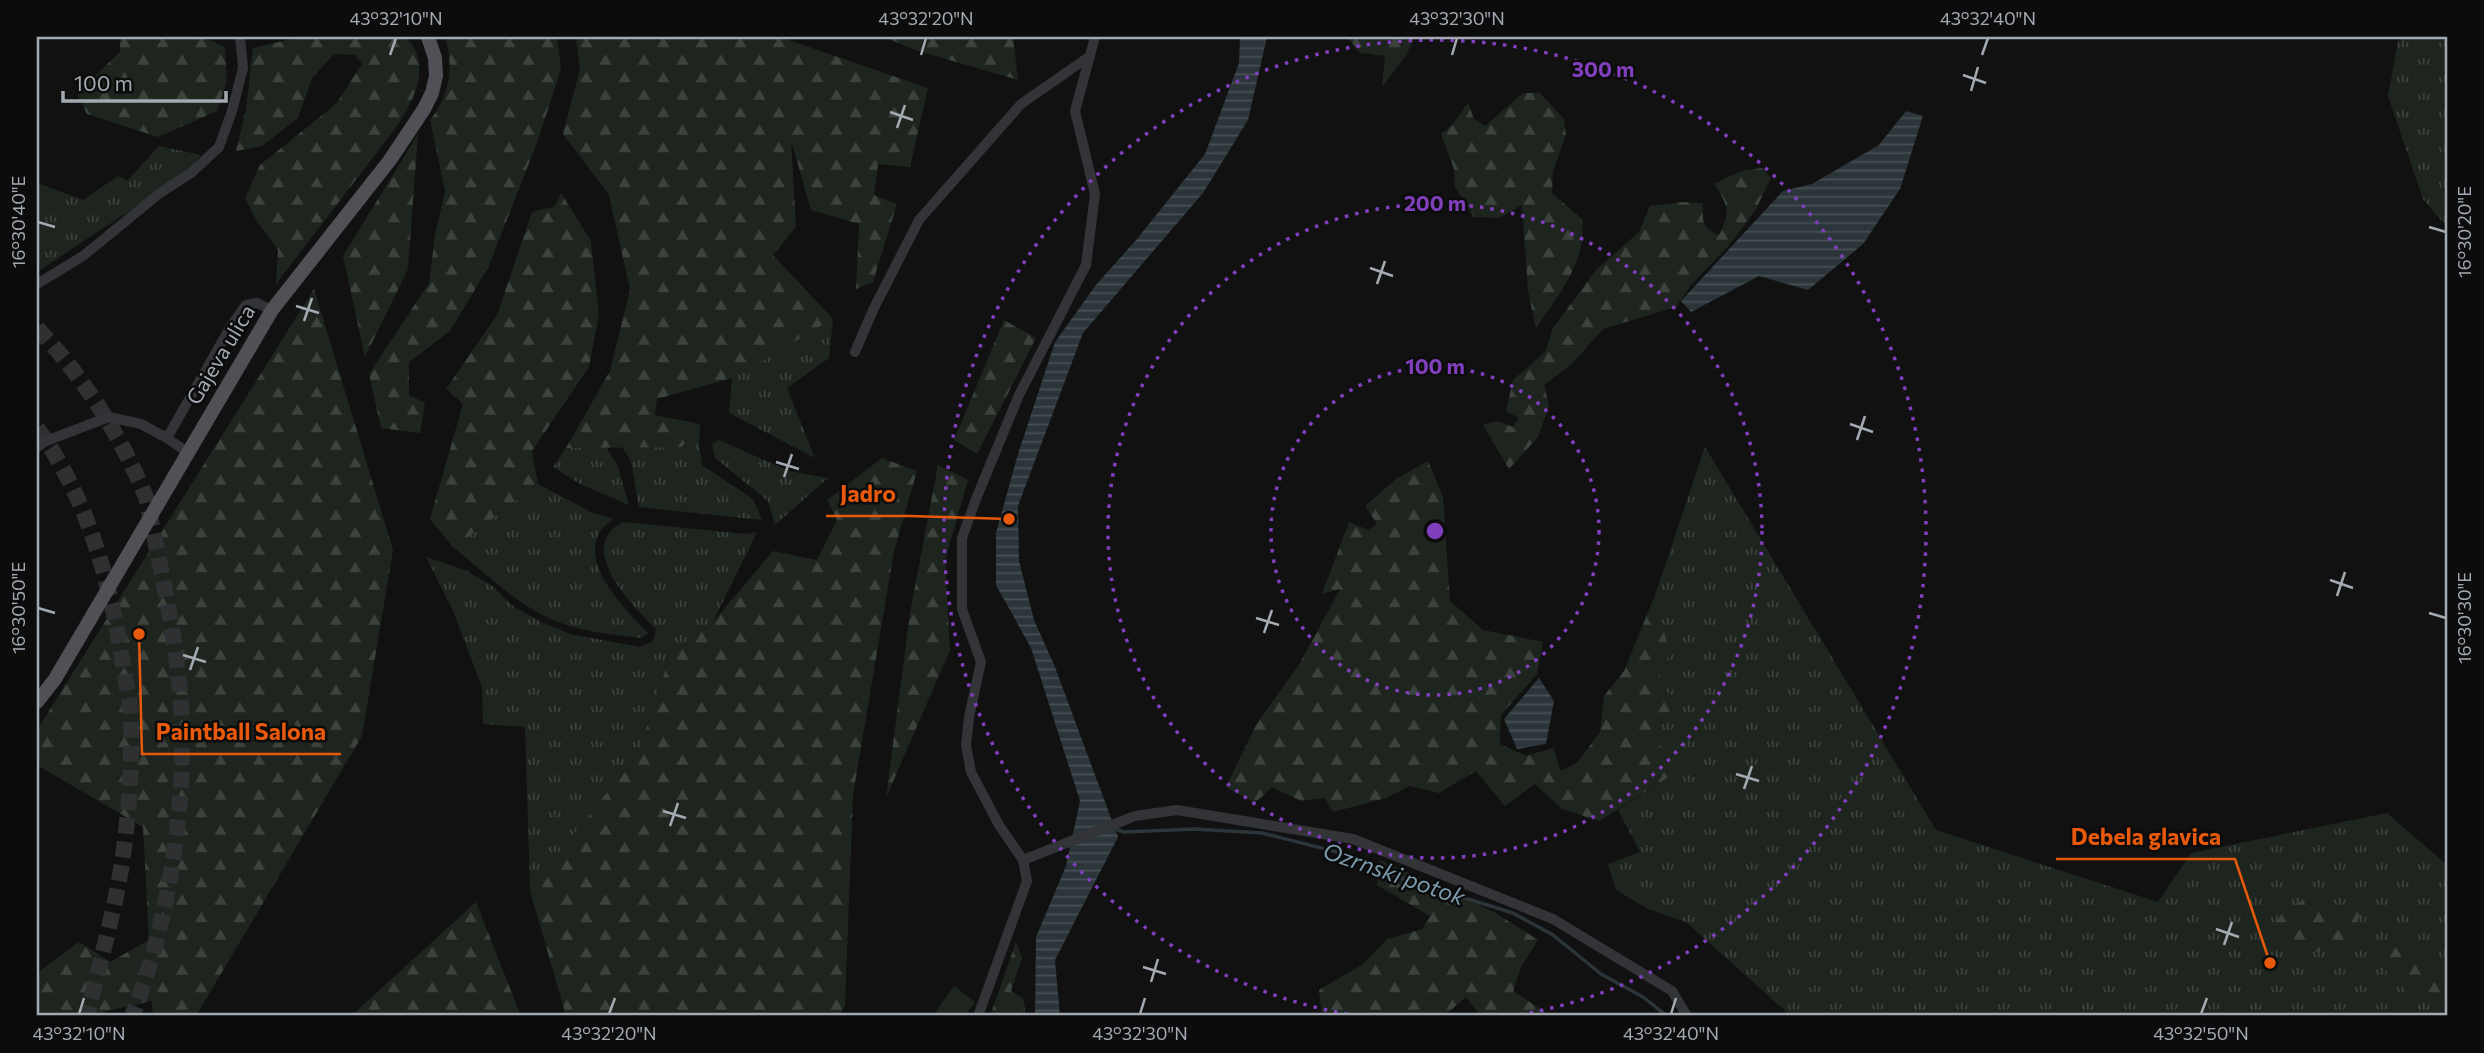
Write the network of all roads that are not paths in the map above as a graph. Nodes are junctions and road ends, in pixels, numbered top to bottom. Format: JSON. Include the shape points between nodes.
{"nodes":[{"id":1,"x":240,"y":37,"type":"edge"},
{"id":2,"x":428,"y":37,"type":"edge"},
{"id":3,"x":1095,"y":37,"type":"edge"},
{"id":4,"x":1090,"y":56,"type":"junction"},
{"id":5,"x":37,"y":284,"type":"edge"},
{"id":6,"x":272,"y":310,"type":"junction"},
{"id":7,"x":855,"y":352,"type":"dead end"},
{"id":8,"x":167,"y":438,"type":"junction"},
{"id":9,"x":37,"y":447,"type":"edge"},
{"id":10,"x":187,"y":453,"type":"junction"},
{"id":11,"x":37,"y":702,"type":"edge"},
{"id":12,"x":1023,"y":860,"type":"junction"},
{"id":13,"x":978,"y":1016,"type":"edge"},
{"id":14,"x":1687,"y":1016,"type":"edge"}],
"edges":[{"from":1,"to":5,"type":"street","via":[[243,68],[219,147],[83,256]]},
{"from":2,"to":6,"type":"main road","name":"Gajeva ulica","via":[[436,76],[424,109],[390,160]]},
{"from":3,"to":4,"type":"street"},
{"from":4,"to":7,"type":"street","via":[[1021,103],[919,219]]},
{"from":4,"to":12,"type":"street","via":[[1075,111],[1095,194],[1086,265],[1019,394],[962,538],[962,609],[981,662],[966,745],[971,772]]},
{"from":6,"to":8,"type":"street","via":[[257,303],[246,305]]},
{"from":6,"to":10,"type":"main road","name":"Gajeva ulica"},
{"from":8,"to":9,"type":"street","via":[[141,424],[109,417]]},
{"from":8,"to":10,"type":"street"},
{"from":10,"to":11,"type":"main road","name":"Gajeva ulica","via":[[55,679]]},
{"from":12,"to":13,"type":"street","via":[[1027,881]]},
{"from":12,"to":14,"type":"street","via":[[1135,816],[1177,810],[1353,839],[1553,919],[1672,992]]}]}
